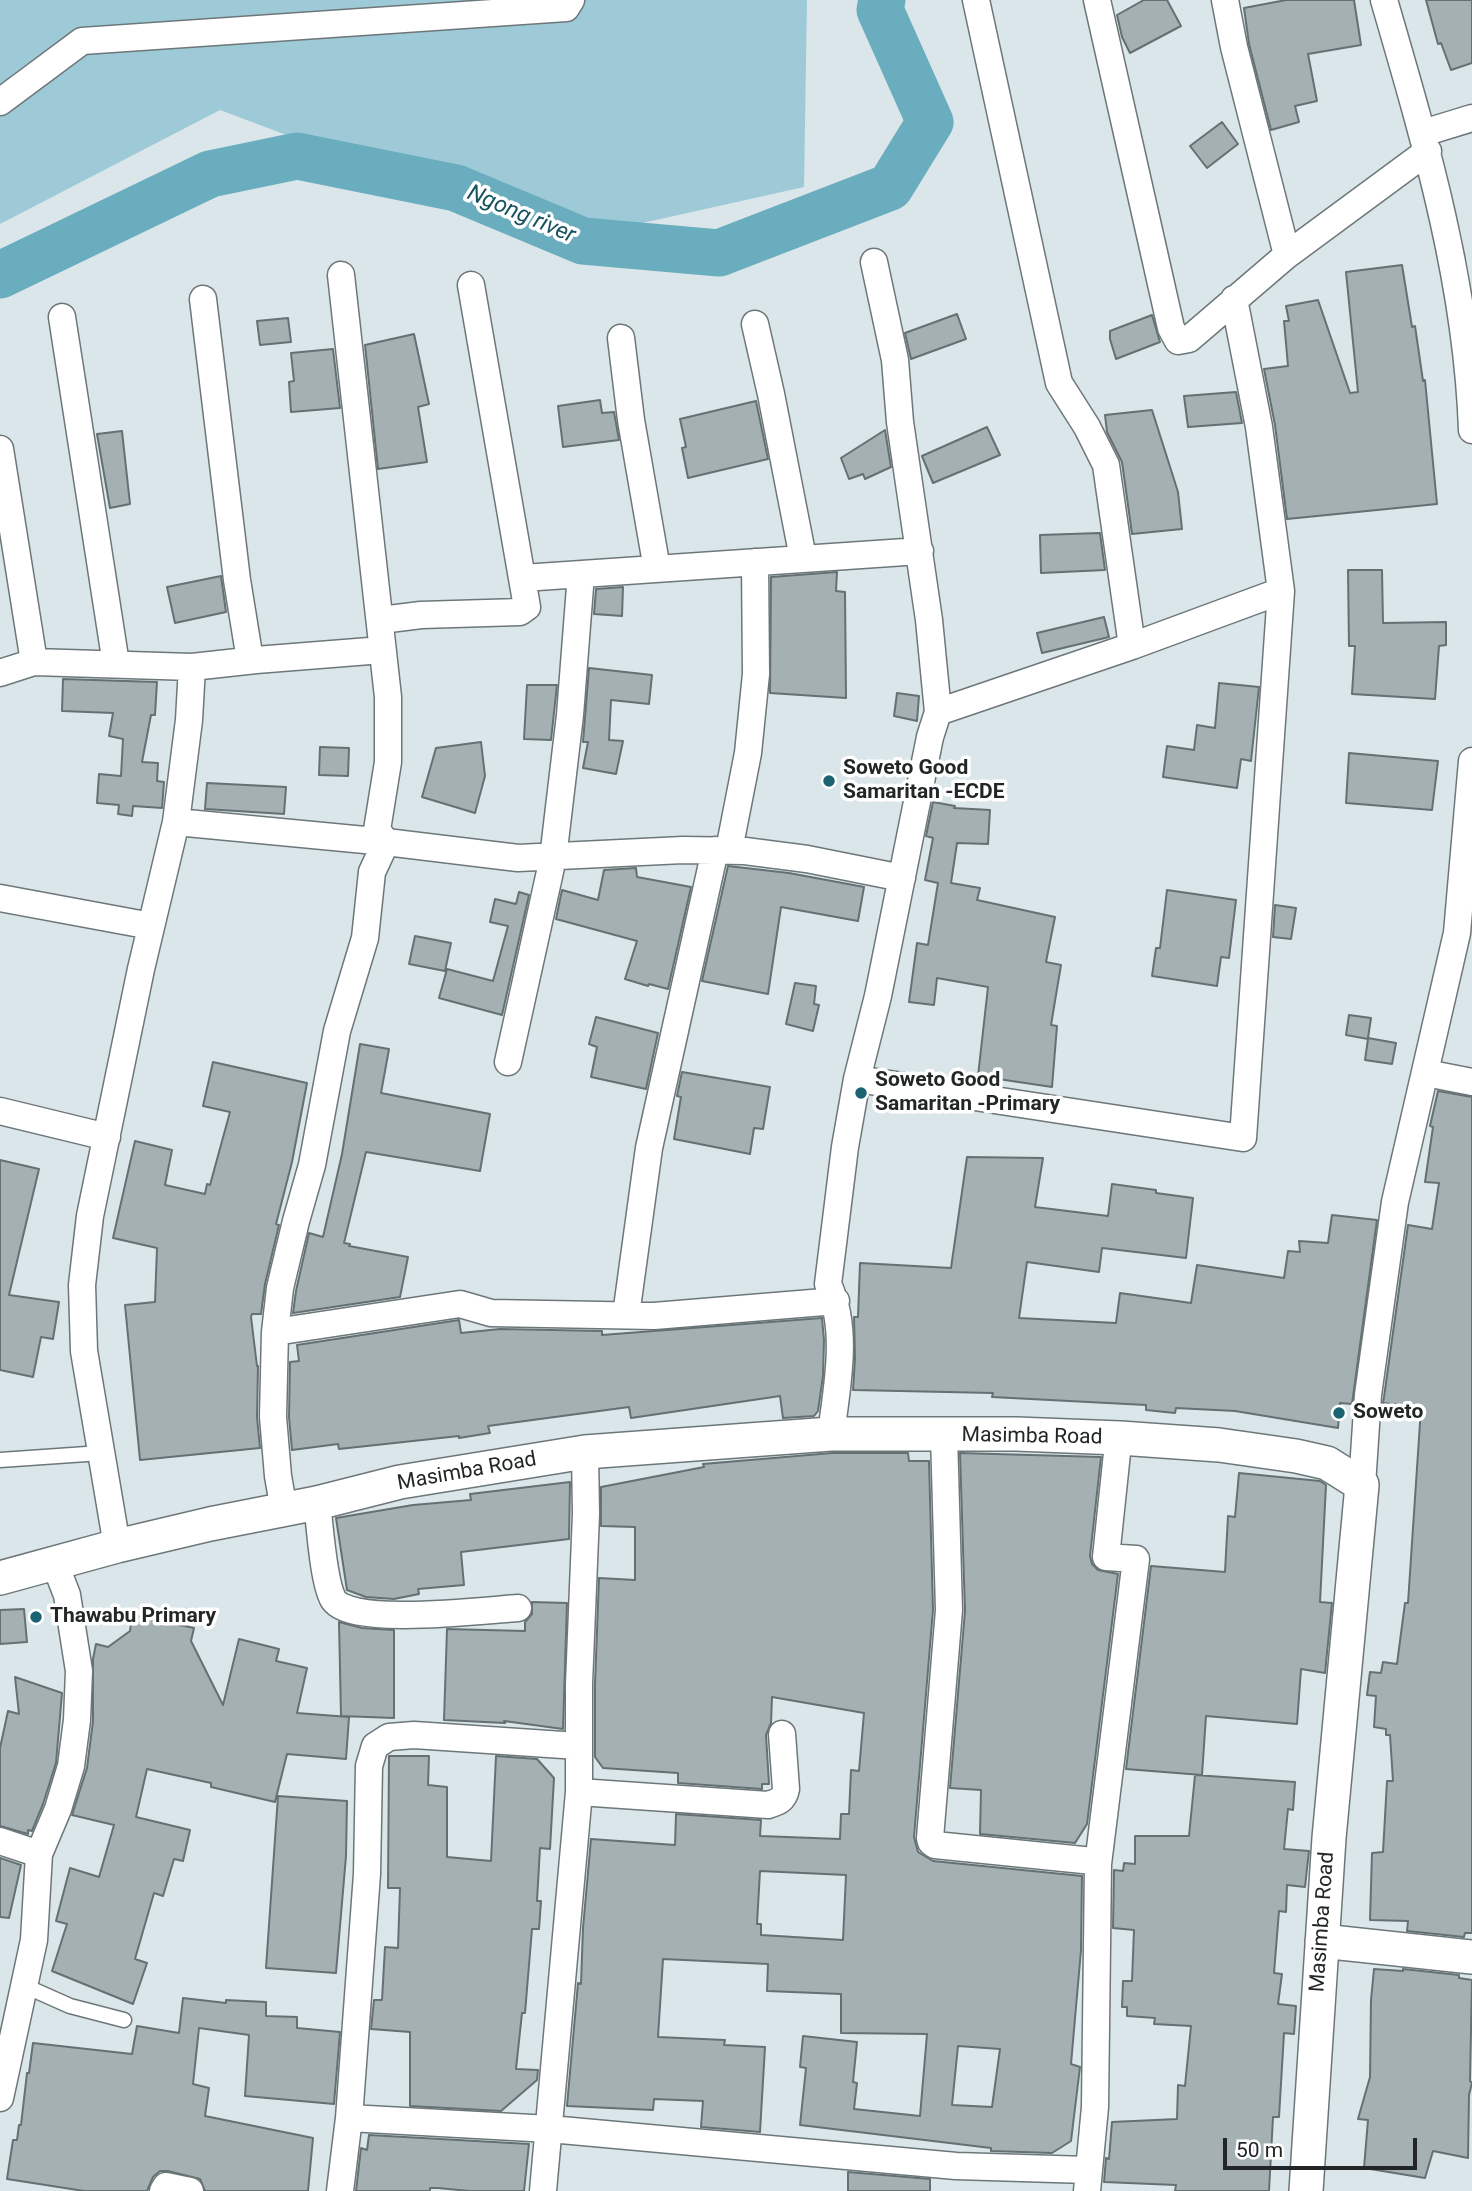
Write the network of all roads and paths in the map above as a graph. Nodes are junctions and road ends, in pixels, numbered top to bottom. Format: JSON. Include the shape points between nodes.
{"nodes":[{"id":1,"x":571,"y":0,"type":"edge"},
{"id":2,"x":976,"y":0,"type":"edge"},
{"id":3,"x":1097,"y":0,"type":"edge"},
{"id":4,"x":1225,"y":0,"type":"edge"},
{"id":5,"x":1384,"y":0,"type":"edge"},
{"id":6,"x":0,"y":102,"type":"edge"},
{"id":7,"x":1472,"y":118,"type":"edge"},
{"id":8,"x":1425,"y":142,"type":"junction"},
{"id":9,"x":1287,"y":255,"type":"junction"},
{"id":10,"x":874,"y":262,"type":"dead end"},
{"id":11,"x":341,"y":275,"type":"dead end"},
{"id":12,"x":471,"y":285,"type":"dead end"},
{"id":13,"x":203,"y":299,"type":"dead end"},
{"id":14,"x":1234,"y":299,"type":"junction"},
{"id":15,"x":62,"y":317,"type":"dead end"},
{"id":16,"x":755,"y":324,"type":"dead end"},
{"id":17,"x":621,"y":338,"type":"dead end"},
{"id":18,"x":1469,"y":352,"type":"edge"},
{"id":19,"x":1472,"y":430,"type":"edge"},
{"id":20,"x":0,"y":449,"type":"edge"},
{"id":21,"x":920,"y":551,"type":"junction"},
{"id":22,"x":803,"y":558,"type":"junction"},
{"id":23,"x":755,"y":562,"type":"junction"},
{"id":24,"x":657,"y":569,"type":"junction"},
{"id":25,"x":582,"y":574,"type":"junction"},
{"id":26,"x":523,"y":578,"type":"junction"},
{"id":27,"x":1280,"y":591,"type":"junction"},
{"id":28,"x":381,"y":620,"type":"junction"},
{"id":29,"x":1132,"y":646,"type":"junction"},
{"id":30,"x":382,"y":650,"type":"junction"},
{"id":31,"x":250,"y":660,"type":"junction"},
{"id":32,"x":34,"y":662,"type":"junction"},
{"id":33,"x":116,"y":664,"type":"junction"},
{"id":34,"x":192,"y":667,"type":"junction"},
{"id":35,"x":0,"y":673,"type":"edge"},
{"id":36,"x":938,"y":712,"type":"junction"},
{"id":37,"x":1472,"y":761,"type":"edge"},
{"id":38,"x":176,"y":822,"type":"junction"},
{"id":39,"x":386,"y":842,"type":"junction"},
{"id":40,"x":722,"y":850,"type":"junction"},
{"id":41,"x":553,"y":858,"type":"junction"},
{"id":42,"x":902,"y":878,"type":"junction"},
{"id":43,"x":0,"y":898,"type":"edge"},
{"id":44,"x":151,"y":926,"type":"junction"},
{"id":45,"x":508,"y":1062,"type":"dead end"},
{"id":46,"x":1426,"y":1073,"type":"junction"},
{"id":47,"x":858,"y":1079,"type":"junction"},
{"id":48,"x":1472,"y":1082,"type":"edge"},
{"id":49,"x":0,"y":1111,"type":"edge"},
{"id":50,"x":107,"y":1137,"type":"junction"},
{"id":51,"x":836,"y":1301,"type":"junction"},
{"id":52,"x":626,"y":1315,"type":"junction"},
{"id":53,"x":275,"y":1332,"type":"junction"},
{"id":54,"x":831,"y":1434,"type":"junction"},
{"id":55,"x":944,"y":1435,"type":"junction"},
{"id":56,"x":1121,"y":1438,"type":"junction"},
{"id":57,"x":585,"y":1452,"type":"junction"},
{"id":58,"x":102,"y":1453,"type":"junction"},
{"id":59,"x":0,"y":1460,"type":"edge"},
{"id":60,"x":1362,"y":1485,"type":"junction"},
{"id":61,"x":317,"y":1503,"type":"junction"},
{"id":62,"x":284,"y":1510,"type":"junction"},
{"id":63,"x":117,"y":1546,"type":"junction"},
{"id":64,"x":55,"y":1564,"type":"junction"},
{"id":65,"x":0,"y":1578,"type":"edge"},
{"id":66,"x":518,"y":1608,"type":"dead end"},
{"id":67,"x":782,"y":1734,"type":"dead end"},
{"id":68,"x":578,"y":1746,"type":"junction"},
{"id":69,"x":579,"y":1793,"type":"junction"},
{"id":70,"x":0,"y":1841,"type":"edge"},
{"id":71,"x":39,"y":1854,"type":"junction"},
{"id":72,"x":1098,"y":1864,"type":"junction"},
{"id":73,"x":1322,"y":1941,"type":"junction"},
{"id":74,"x":1472,"y":1957,"type":"edge"},
{"id":75,"x":25,"y":1986,"type":"junction"},
{"id":76,"x":124,"y":2020,"type":"dead end"},
{"id":77,"x":0,"y":2098,"type":"edge"},
{"id":78,"x":349,"y":2118,"type":"junction"},
{"id":79,"x":550,"y":2129,"type":"junction"},
{"id":80,"x":1088,"y":2180,"type":"edge"},
{"id":81,"x":163,"y":2191,"type":"edge"},
{"id":82,"x":189,"y":2191,"type":"edge"},
{"id":83,"x":341,"y":2191,"type":"edge"},
{"id":84,"x":543,"y":2191,"type":"edge"},
{"id":85,"x":1306,"y":2191,"type":"edge"}],
"edges":[{"from":1,"to":6,"type":"street","via":[[566,8],[82,40]]},
{"from":2,"to":29,"type":"street","via":[[1059,383],[1106,466]]},
{"from":3,"to":14,"type":"street","via":[[1175,337],[1183,342],[1189,339]]},
{"from":4,"to":9,"type":"street"},
{"from":5,"to":8,"type":"street"},
{"from":7,"to":8,"type":"street"},
{"from":8,"to":9,"type":"street"},
{"from":8,"to":18,"type":"street"},
{"from":9,"to":14,"type":"street"},
{"from":10,"to":21,"type":"street","via":[[895,360]]},
{"from":11,"to":28,"type":"street"},
{"from":12,"to":26,"type":"street"},
{"from":13,"to":31,"type":"street"},
{"from":14,"to":27,"type":"street","via":[[1259,427]]},
{"from":15,"to":33,"type":"street"},
{"from":16,"to":22,"type":"street"},
{"from":17,"to":24,"type":"street"},
{"from":18,"to":19,"type":"street"},
{"from":20,"to":32,"type":"street"},
{"from":21,"to":22,"type":"street"},
{"from":21,"to":36,"type":"street"},
{"from":22,"to":23,"type":"street"},
{"from":23,"to":24,"type":"street"},
{"from":23,"to":40,"type":"street","via":[[756,674],[748,753]]},
{"from":24,"to":25,"type":"street"},
{"from":25,"to":26,"type":"street"},
{"from":25,"to":41,"type":"street"},
{"from":26,"to":28,"type":"street","via":[[527,607],[520,612]]},
{"from":27,"to":29,"type":"street"},
{"from":27,"to":47,"type":"street","via":[[1243,1138]]},
{"from":28,"to":30,"type":"street"},
{"from":29,"to":36,"type":"street"},
{"from":30,"to":31,"type":"street"},
{"from":30,"to":39,"type":"street","via":[[388,762],[377,830]]},
{"from":31,"to":34,"type":"street"},
{"from":32,"to":33,"type":"street"},
{"from":32,"to":35,"type":"street"},
{"from":33,"to":34,"type":"street"},
{"from":34,"to":38,"type":"street"},
{"from":36,"to":42,"type":"street"},
{"from":37,"to":46,"type":"street","via":[[1457,933]]},
{"from":38,"to":39,"type":"street"},
{"from":38,"to":44,"type":"street"},
{"from":39,"to":41,"type":"street"},
{"from":39,"to":53,"type":"street","via":[[372,872],[365,938],[337,1031],[312,1165],[280,1288]]},
{"from":40,"to":41,"type":"street"},
{"from":40,"to":42,"type":"street","via":[[807,859]]},
{"from":40,"to":52,"type":"street","via":[[651,1136]]},
{"from":41,"to":45,"type":"street"},
{"from":42,"to":47,"type":"street"},
{"from":43,"to":44,"type":"street"},
{"from":44,"to":50,"type":"street"},
{"from":46,"to":48,"type":"street"},
{"from":46,"to":60,"type":"street","via":[[1395,1202],[1368,1395]]},
{"from":47,"to":51,"type":"street","via":[[828,1284]]},
{"from":49,"to":50,"type":"street"},
{"from":50,"to":58,"type":"street","via":[[90,1216],[82,1284],[84,1351]]},
{"from":51,"to":52,"type":"street"},
{"from":51,"to":54,"type":"street","via":[[841,1358]]},
{"from":52,"to":53,"type":"street","via":[[491,1313],[460,1304]]},
{"from":53,"to":62,"type":"street","via":[[273,1417]]},
{"from":54,"to":55,"type":"street","name":"Masimba Road"},
{"from":54,"to":57,"type":"street","name":"Masimba Road"},
{"from":55,"to":56,"type":"street","name":"Masimba Road"},
{"from":55,"to":72,"type":"street","via":[[948,1610],[931,1842]]},
{"from":56,"to":60,"type":"street","name":"Masimba Road","via":[[1296,1456],[1328,1463]]},
{"from":56,"to":72,"type":"street","via":[[1106,1556],[1136,1559]]},
{"from":57,"to":61,"type":"street","name":"Masimba Road","via":[[400,1482]]},
{"from":57,"to":68,"type":"street"},
{"from":58,"to":59,"type":"lane"},
{"from":58,"to":63,"type":"street"},
{"from":60,"to":73,"type":"street","name":"Masimba Road"},
{"from":61,"to":62,"type":"street","name":"Masimba Road"},
{"from":61,"to":66,"type":"street","via":[[331,1591],[343,1609],[410,1615]]},
{"from":62,"to":63,"type":"street","name":"Masimba Road"},
{"from":63,"to":64,"type":"street","name":"Masimba Road"},
{"from":64,"to":65,"type":"street","name":"Masimba Road"},
{"from":64,"to":71,"type":"street","via":[[66,1595],[79,1671],[77,1720],[71,1766]]},
{"from":67,"to":69,"type":"street","via":[[786,1789],[784,1797],[768,1805]]},
{"from":68,"to":69,"type":"street"},
{"from":68,"to":78,"type":"street","via":[[414,1735],[389,1737],[374,1746],[369,1766],[367,1874]]},
{"from":69,"to":79,"type":"street"},
{"from":70,"to":71,"type":"street"},
{"from":71,"to":75,"type":"street","via":[[34,1940]]},
{"from":72,"to":80,"type":"street","via":[[1095,2107]]},
{"from":73,"to":74,"type":"street"},
{"from":73,"to":85,"type":"street","name":"Masimba Road"},
{"from":75,"to":76,"type":"lane","via":[[70,2006]]},
{"from":75,"to":77,"type":"street"},
{"from":78,"to":79,"type":"street"},
{"from":78,"to":83,"type":"street"},
{"from":79,"to":80,"type":"street"},
{"from":79,"to":84,"type":"street"},
{"from":81,"to":82,"type":"street","via":[[166,2186]]}]}
